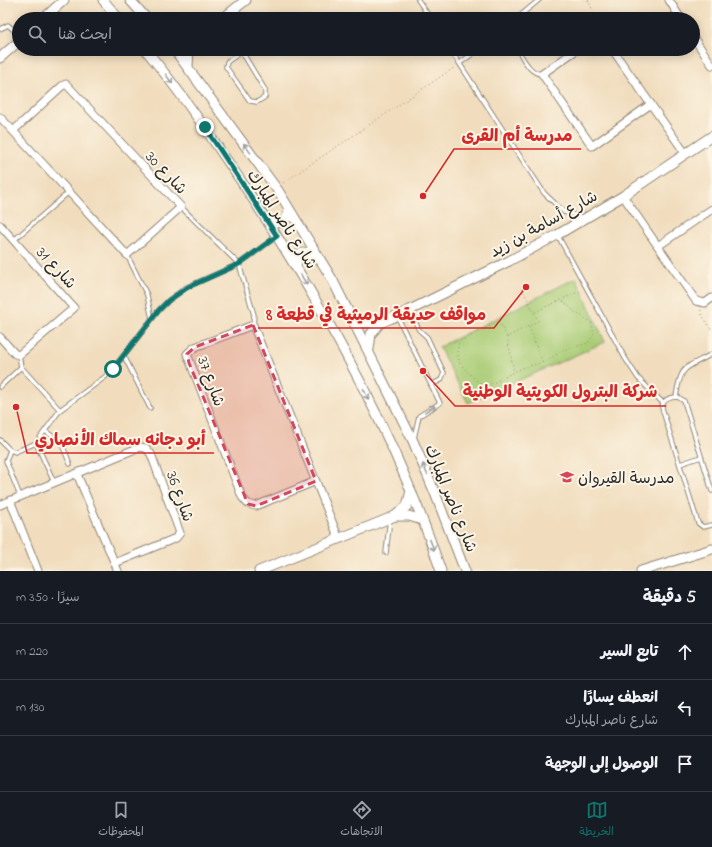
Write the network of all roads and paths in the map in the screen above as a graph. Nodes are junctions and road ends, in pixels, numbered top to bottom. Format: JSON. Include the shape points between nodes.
{"nodes":[{"id":1,"x":64,"y":0,"type":"edge"},
{"id":2,"x":103,"y":0,"type":"edge"},
{"id":3,"x":130,"y":0,"type":"edge"},
{"id":4,"x":246,"y":0,"type":"edge"},
{"id":5,"x":418,"y":0,"type":"edge"},
{"id":6,"x":539,"y":0,"type":"edge"},
{"id":7,"x":588,"y":0,"type":"edge"},
{"id":8,"x":669,"y":0,"type":"edge"},
{"id":9,"x":51,"y":12,"type":"edge"},
{"id":10,"x":113,"y":12,"type":"edge"},
{"id":11,"x":141,"y":12,"type":"edge"},
{"id":12,"x":231,"y":12,"type":"edge"},
{"id":13,"x":426,"y":12,"type":"edge"},
{"id":14,"x":524,"y":12,"type":"edge"},
{"id":15,"x":593,"y":12,"type":"edge"},
{"id":16,"x":677,"y":12,"type":"edge"},
{"id":17,"x":0,"y":29,"type":"edge"},
{"id":18,"x":12,"y":29,"type":"edge"},
{"id":19,"x":12,"y":47,"type":"edge"},
{"id":20,"x":700,"y":47,"type":"edge"},
{"id":21,"x":150,"y":56,"type":"edge"},
{"id":22,"x":179,"y":56,"type":"edge"},
{"id":23,"x":189,"y":56,"type":"edge"},
{"id":24,"x":236,"y":56,"type":"edge"},
{"id":25,"x":244,"y":56,"type":"edge"},
{"id":26,"x":455,"y":56,"type":"edge"},
{"id":27,"x":470,"y":56,"type":"edge"},
{"id":28,"x":522,"y":56,"type":"edge"},
{"id":29,"x":568,"y":56,"type":"edge"},
{"id":30,"x":617,"y":56,"type":"edge"},
{"id":31,"x":0,"y":58,"type":"edge"},
{"id":32,"x":460,"y":63,"type":"junction"},
{"id":33,"x":711,"y":63,"type":"edge"},
{"id":34,"x":188,"y":67,"type":"junction"},
{"id":35,"x":542,"y":74,"type":"junction"},
{"id":36,"x":651,"y":104,"type":"junction"},
{"id":37,"x":0,"y":117,"type":"edge"},
{"id":38,"x":13,"y":131,"type":"junction"},
{"id":39,"x":712,"y":136,"type":"edge"},
{"id":40,"x":685,"y":153,"type":"junction"},
{"id":41,"x":276,"y":188,"type":"junction"},
{"id":42,"x":69,"y":192,"type":"junction"},
{"id":43,"x":623,"y":196,"type":"junction"},
{"id":44,"x":181,"y":207,"type":"junction"},
{"id":45,"x":712,"y":209,"type":"edge"},
{"id":46,"x":289,"y":210,"type":"junction"},
{"id":47,"x":588,"y":217,"type":"junction"},
{"id":48,"x":267,"y":220,"type":"junction"},
{"id":49,"x":0,"y":225,"type":"edge"},
{"id":50,"x":558,"y":235,"type":"junction"},
{"id":51,"x":277,"y":236,"type":"junction"},
{"id":52,"x":14,"y":240,"type":"junction"},
{"id":53,"x":658,"y":246,"type":"junction"},
{"id":54,"x":127,"y":255,"type":"junction"},
{"id":55,"x":239,"y":264,"type":"junction"},
{"id":56,"x":296,"y":265,"type":"junction"},
{"id":57,"x":332,"y":280,"type":"junction"},
{"id":58,"x":522,"y":288,"type":"dead end"},
{"id":59,"x":587,"y":288,"type":"junction"},
{"id":60,"x":712,"y":298,"type":"edge"},
{"id":61,"x":562,"y":300,"type":"junction"},
{"id":62,"x":700,"y":303,"type":"junction"},
{"id":63,"x":410,"y":310,"type":"junction"},
{"id":64,"x":534,"y":313,"type":"junction"},
{"id":65,"x":397,"y":316,"type":"junction"},
{"id":66,"x":351,"y":317,"type":"junction"},
{"id":67,"x":152,"y":319,"type":"junction"},
{"id":68,"x":380,"y":323,"type":"junction"},
{"id":69,"x":253,"y":325,"type":"junction"},
{"id":70,"x":529,"y":326,"type":"junction"},
{"id":71,"x":712,"y":331,"type":"edge"},
{"id":72,"x":0,"y":337,"type":"edge"},
{"id":73,"x":506,"y":337,"type":"junction"},
{"id":74,"x":370,"y":353,"type":"junction"},
{"id":75,"x":712,"y":354,"type":"edge"},
{"id":76,"x":19,"y":355,"type":"junction"},
{"id":77,"x":124,"y":356,"type":"junction"},
{"id":78,"x":543,"y":363,"type":"junction"},
{"id":79,"x":21,"y":367,"type":"junction"},
{"id":80,"x":514,"y":372,"type":"junction"},
{"id":81,"x":431,"y":385,"type":"junction"},
{"id":82,"x":0,"y":387,"type":"edge"},
{"id":83,"x":676,"y":397,"type":"junction"},
{"id":84,"x":663,"y":403,"type":"junction"},
{"id":85,"x":150,"y":408,"type":"dead end"},
{"id":86,"x":60,"y":410,"type":"junction"},
{"id":87,"x":46,"y":430,"type":"junction"},
{"id":88,"x":0,"y":440,"type":"edge"},
{"id":89,"x":413,"y":441,"type":"junction"},
{"id":90,"x":36,"y":443,"type":"junction"},
{"id":91,"x":10,"y":450,"type":"junction"},
{"id":92,"x":701,"y":457,"type":"junction"},
{"id":93,"x":70,"y":464,"type":"dead end"},
{"id":94,"x":680,"y":464,"type":"junction"},
{"id":95,"x":77,"y":474,"type":"junction"},
{"id":96,"x":316,"y":481,"type":"junction"},
{"id":97,"x":54,"y":482,"type":"junction"},
{"id":98,"x":411,"y":491,"type":"junction"},
{"id":99,"x":712,"y":491,"type":"edge"},
{"id":100,"x":20,"y":496,"type":"junction"},
{"id":101,"x":10,"y":500,"type":"junction"},
{"id":102,"x":0,"y":505,"type":"edge"},
{"id":103,"x":393,"y":517,"type":"junction"},
{"id":104,"x":422,"y":520,"type":"junction"},
{"id":105,"x":712,"y":525,"type":"edge"},
{"id":106,"x":339,"y":538,"type":"junction"},
{"id":107,"x":712,"y":549,"type":"edge"},
{"id":108,"x":386,"y":553,"type":"dead end"},
{"id":109,"x":115,"y":563,"type":"junction"},
{"id":110,"x":262,"y":570,"type":"edge"},
{"id":111,"x":38,"y":571,"type":"edge"},
{"id":112,"x":118,"y":571,"type":"edge"},
{"id":113,"x":441,"y":571,"type":"edge"},
{"id":114,"x":465,"y":571,"type":"edge"},
{"id":115,"x":641,"y":571,"type":"edge"}],
"edges":[{"from":1,"to":9,"type":"street"},
{"from":2,"to":10,"type":"street"},
{"from":3,"to":11,"type":"street"},
{"from":4,"to":12,"type":"street"},
{"from":5,"to":13,"type":"lane"},
{"from":6,"to":14,"type":"lane"},
{"from":7,"to":15,"type":"path"},
{"from":8,"to":16,"type":"street"},
{"from":17,"to":18,"type":"lane","via":[[8,25]]},
{"from":19,"to":31,"type":"street"},
{"from":20,"to":33,"type":"street"},
{"from":21,"to":48,"type":"street","name":"شارع ناصر المبارك","one_way":true,"via":[[205,127]]},
{"from":22,"to":34,"type":"street","name":"شارع ناصر المبارك"},
{"from":23,"to":34,"type":"street"},
{"from":24,"to":25,"type":"lane","via":[[227,62],[226,67],[250,101],[257,102],[265,97],[265,90]]},
{"from":26,"to":32,"type":"lane"},
{"from":27,"to":32,"type":"lane"},
{"from":28,"to":35,"type":"lane","via":[[532,70]]},
{"from":29,"to":35,"type":"street"},
{"from":30,"to":36,"type":"street"},
{"from":32,"to":41,"type":"path"},
{"from":32,"to":47,"type":"lane","via":[[549,199],[572,216]]},
{"from":41,"to":34,"type":"street","name":"شارع ناصر المبارك","one_way":true},
{"from":35,"to":36,"type":"street","via":[[592,146]]},
{"from":36,"to":40,"type":"street"},
{"from":37,"to":38,"type":"street"},
{"from":38,"to":42,"type":"street"},
{"from":38,"to":44,"type":"street","name":"شارع 30","via":[[66,84]]},
{"from":39,"to":40,"type":"street","name":"شارع أسامة بن زيد"},
{"from":40,"to":43,"type":"street","name":"شارع أسامة بن زيد"},
{"from":41,"to":46,"type":"street","name":"شارع ناصر المبارك"},
{"from":42,"to":52,"type":"lane"},
{"from":42,"to":54,"type":"street"},
{"from":43,"to":47,"type":"street","name":"شارع أسامة بن زيد"},
{"from":43,"to":53,"type":"street"},
{"from":44,"to":54,"type":"street","name":"شارع 30"},
{"from":44,"to":55,"type":"lane"},
{"from":45,"to":53,"type":"street"},
{"from":46,"to":48,"type":"street","via":[[287,219],[282,223]]},
{"from":46,"to":57,"type":"street","name":"شارع ناصر المبارك"},
{"from":47,"to":50,"type":"street","name":"شارع أسامة بن زيد"},
{"from":48,"to":51,"type":"street","name":"شارع ناصر المبارك"},
{"from":49,"to":52,"type":"street","name":"شارع 31"},
{"from":50,"to":59,"type":"lane"},
{"from":50,"to":63,"type":"street","name":"شارع أسامة بن زيد"},
{"from":51,"to":55,"type":"lane"},
{"from":51,"to":56,"type":"street","name":"شارع ناصر المبارك"},
{"from":52,"to":76,"type":"street","name":"شارع 31","via":[[74,308]]},
{"from":53,"to":62,"type":"street","via":[[696,301]]},
{"from":54,"to":67,"type":"lane","via":[[147,295]]},
{"from":55,"to":67,"type":"lane","via":[[182,290]]},
{"from":55,"to":69,"type":"lane","via":[[254,316]]},
{"from":56,"to":57,"type":"street","via":[[299,254],[308,252]]},
{"from":56,"to":98,"type":"street","name":"شارع ناصر المبارك","one_way":true,"via":[[358,377]]},
{"from":57,"to":66,"type":"street","name":"شارع ناصر المبارك"},
{"from":58,"to":64,"type":"path"},
{"from":59,"to":61,"type":"path"},
{"from":59,"to":84,"type":"lane","via":[[632,368],[646,387]]},
{"from":60,"to":62,"type":"street"},
{"from":61,"to":64,"type":"path"},
{"from":61,"to":78,"type":"path","via":[[591,322],[594,334],[588,343],[563,350]]},
{"from":62,"to":71,"type":"path","via":[[702,315]]},
{"from":63,"to":65,"type":"street","name":"شارع أسامة بن زيد"},
{"from":63,"to":81,"type":"lane","via":[[419,330],[427,337],[444,373],[441,380]]},
{"from":64,"to":70,"type":"path","via":[[538,321]]},
{"from":65,"to":68,"type":"street","name":"شارع أسامة بن زيد"},
{"from":65,"to":81,"type":"lane"},
{"from":66,"to":68,"type":"street","name":"شارع أسامة بن زيد","via":[[367,324]]},
{"from":66,"to":74,"type":"street","name":"شارع ناصر المبارك"},
{"from":67,"to":77,"type":"lane"},
{"from":68,"to":74,"type":"street","via":[[369,338]]},
{"from":69,"to":96,"type":"street"},
{"from":69,"to":96,"type":"street","name":"شارع 37","via":[[195,347],[187,354],[239,489],[248,504],[256,506]]},
{"from":70,"to":73,"type":"path"},
{"from":70,"to":78,"type":"path"},
{"from":72,"to":76,"type":"street","via":[[15,354]]},
{"from":73,"to":80,"type":"path"},
{"from":73,"to":80,"type":"path","via":[[499,321],[461,339],[456,352],[460,364],[483,385],[494,384]]},
{"from":74,"to":89,"type":"street","name":"شارع ناصر المبارك"},
{"from":75,"to":83,"type":"lane","via":[[683,370]]},
{"from":76,"to":79,"type":"lane"},
{"from":77,"to":85,"type":"lane"},
{"from":77,"to":86,"type":"lane","via":[[105,377]]},
{"from":78,"to":80,"type":"path"},
{"from":79,"to":82,"type":"lane"},
{"from":79,"to":86,"type":"lane"},
{"from":89,"to":81,"type":"lane","one_way":true,"via":[[419,416],[440,403]]},
{"from":83,"to":84,"type":"lane"},
{"from":83,"to":92,"type":"lane","via":[[684,401]]},
{"from":84,"to":94,"type":"lane","via":[[662,408]]},
{"from":86,"to":87,"type":"lane"},
{"from":87,"to":90,"type":"lane"},
{"from":87,"to":93,"type":"lane","via":[[61,442]]},
{"from":88,"to":91,"type":"lane"},
{"from":114,"to":89,"type":"street","name":"شارع ناصر المبارك","one_way":true},
{"from":90,"to":91,"type":"lane","via":[[17,452]]},
{"from":90,"to":97,"type":"lane"},
{"from":91,"to":100,"type":"lane","via":[[6,461]]},
{"from":92,"to":94,"type":"lane"},
{"from":92,"to":99,"type":"lane"},
{"from":94,"to":105,"type":"lane","via":[[699,525]]},
{"from":95,"to":97,"type":"street","name":"شارع 36"},
{"from":95,"to":109,"type":"street"},
{"from":95,"to":109,"type":"street","name":"شارع 36","via":[[140,448],[146,448],[150,454],[180,533],[176,538]]},
{"from":96,"to":106,"type":"street"},
{"from":97,"to":100,"type":"street","name":"شارع 36"},
{"from":98,"to":103,"type":"street","via":[[407,506]]},
{"from":98,"to":104,"type":"street","name":"شارع ناصر المبارك"},
{"from":100,"to":101,"type":"street","name":"شارع 36"},
{"from":101,"to":102,"type":"street","name":"شارع 36"},
{"from":101,"to":111,"type":"street"},
{"from":103,"to":104,"type":"street","via":[[409,516]]},
{"from":103,"to":106,"type":"street"},
{"from":103,"to":108,"type":"lane"},
{"from":104,"to":113,"type":"street","name":"شارع ناصر المبارك","one_way":true},
{"from":106,"to":110,"type":"street"},
{"from":107,"to":115,"type":"street"},
{"from":109,"to":112,"type":"street"}]}
